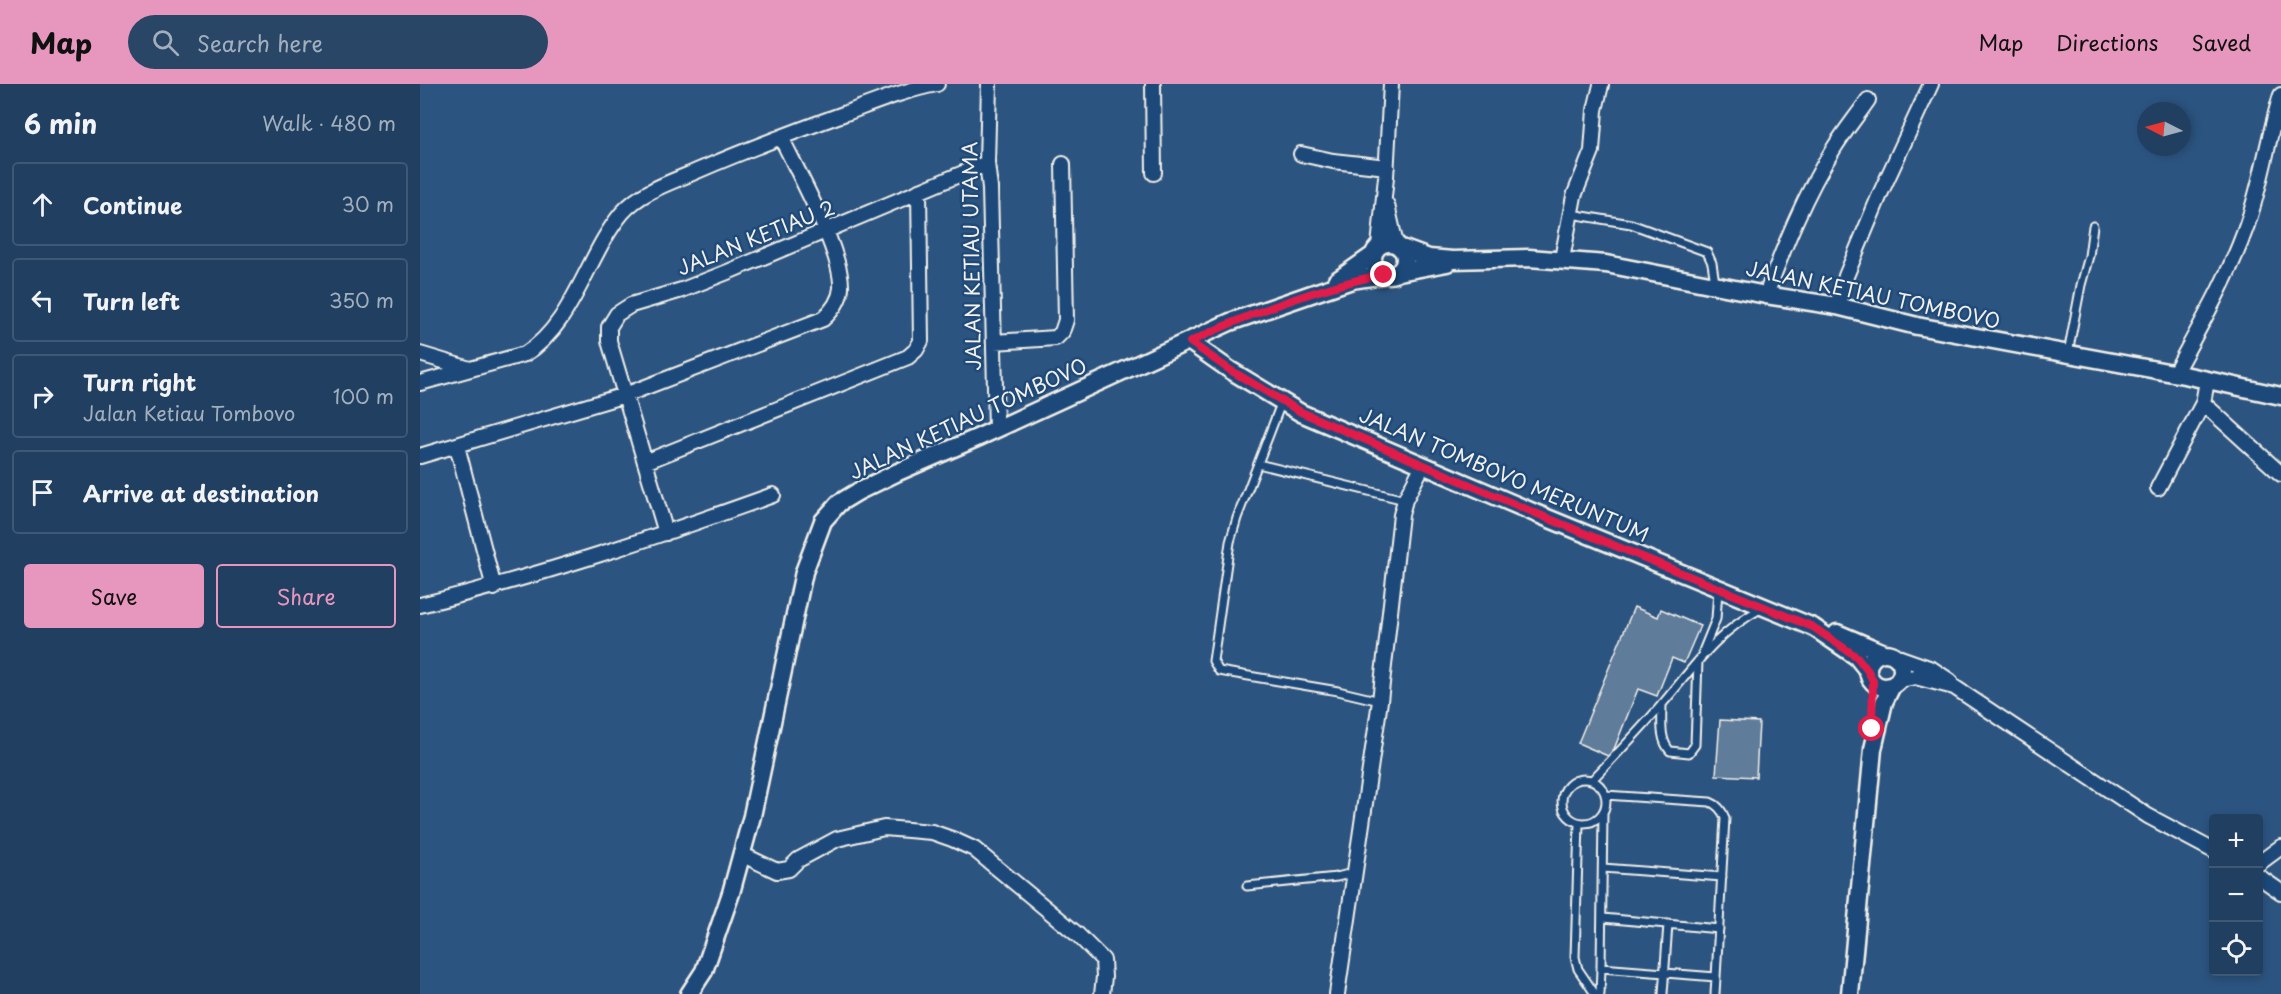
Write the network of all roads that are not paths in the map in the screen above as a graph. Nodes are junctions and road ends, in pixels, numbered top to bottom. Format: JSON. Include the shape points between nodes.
{"nodes":[{"id":1,"x":937,"y":84,"type":"edge"},
{"id":2,"x":989,"y":84,"type":"edge"},
{"id":3,"x":1153,"y":84,"type":"edge"},
{"id":4,"x":1391,"y":84,"type":"edge"},
{"id":5,"x":1931,"y":84,"type":"edge"},
{"id":6,"x":1600,"y":85,"type":"edge"},
{"id":7,"x":2281,"y":95,"type":"edge"},
{"id":8,"x":1868,"y":100,"type":"dead end"},
{"id":9,"x":781,"y":137,"type":"junction"},
{"id":10,"x":1300,"y":154,"type":"dead end"},
{"id":11,"x":987,"y":164,"type":"junction"},
{"id":12,"x":1063,"y":164,"type":"dead end"},
{"id":13,"x":1387,"y":167,"type":"junction"},
{"id":14,"x":1154,"y":173,"type":"dead end"},
{"id":15,"x":1385,"y":188,"type":"junction"},
{"id":16,"x":919,"y":191,"type":"junction"},
{"id":17,"x":1571,"y":214,"type":"junction"},
{"id":18,"x":2093,"y":226,"type":"dead end"},
{"id":19,"x":825,"y":230,"type":"junction"},
{"id":20,"x":1398,"y":246,"type":"junction"},
{"id":21,"x":1376,"y":251,"type":"junction"},
{"id":22,"x":1562,"y":259,"type":"junction"},
{"id":23,"x":1453,"y":260,"type":"junction"},
{"id":24,"x":1391,"y":274,"type":"junction"},
{"id":25,"x":1716,"y":284,"type":"junction"},
{"id":26,"x":1329,"y":287,"type":"junction"},
{"id":27,"x":1766,"y":295,"type":"junction"},
{"id":28,"x":1837,"y":306,"type":"junction"},
{"id":29,"x":994,"y":342,"type":"junction"},
{"id":30,"x":1190,"y":342,"type":"junction"},
{"id":31,"x":420,"y":354,"type":"edge"},
{"id":32,"x":2068,"y":355,"type":"junction"},
{"id":33,"x":470,"y":369,"type":"junction"},
{"id":34,"x":2174,"y":374,"type":"junction"},
{"id":35,"x":2207,"y":381,"type":"junction"},
{"id":36,"x":420,"y":383,"type":"edge"},
{"id":37,"x":625,"y":395,"type":"junction"},
{"id":38,"x":2281,"y":396,"type":"edge"},
{"id":39,"x":1282,"y":401,"type":"junction"},
{"id":40,"x":2203,"y":403,"type":"junction"},
{"id":41,"x":996,"y":428,"type":"junction"},
{"id":42,"x":457,"y":446,"type":"junction"},
{"id":43,"x":420,"y":456,"type":"edge"},
{"id":44,"x":645,"y":462,"type":"junction"},
{"id":45,"x":1258,"y":464,"type":"junction"},
{"id":46,"x":1423,"y":465,"type":"junction"},
{"id":47,"x":2281,"y":474,"type":"edge"},
{"id":48,"x":2158,"y":489,"type":"dead end"},
{"id":49,"x":772,"y":495,"type":"dead end"},
{"id":50,"x":1405,"y":500,"type":"junction"},
{"id":51,"x":666,"y":533,"type":"junction"},
{"id":52,"x":494,"y":588,"type":"junction"},
{"id":53,"x":1718,"y":588,"type":"junction"},
{"id":54,"x":420,"y":605,"type":"edge"},
{"id":55,"x":1764,"y":607,"type":"junction"},
{"id":56,"x":1813,"y":627,"type":"junction"},
{"id":57,"x":1889,"y":655,"type":"junction"},
{"id":58,"x":1699,"y":658,"type":"junction"},
{"id":59,"x":1870,"y":676,"type":"junction"},
{"id":60,"x":1895,"y":683,"type":"junction"},
{"id":61,"x":1954,"y":687,"type":"junction"},
{"id":62,"x":1380,"y":701,"type":"junction"},
{"id":63,"x":1662,"y":704,"type":"junction"},
{"id":64,"x":1873,"y":749,"type":"junction"},
{"id":65,"x":1592,"y":780,"type":"junction"},
{"id":66,"x":1605,"y":795,"type":"junction"},
{"id":67,"x":1603,"y":813,"type":"junction"},
{"id":68,"x":1579,"y":823,"type":"junction"},
{"id":69,"x":2209,"y":847,"type":"edge"},
{"id":70,"x":2281,"y":847,"type":"edge"},
{"id":71,"x":741,"y":854,"type":"junction"},
{"id":72,"x":2263,"y":861,"type":"edge"},
{"id":73,"x":1603,"y":868,"type":"junction"},
{"id":74,"x":1356,"y":872,"type":"junction"},
{"id":75,"x":1722,"y":877,"type":"junction"},
{"id":76,"x":2263,"y":879,"type":"edge"},
{"id":77,"x":1247,"y":886,"type":"dead end"},
{"id":78,"x":2281,"y":892,"type":"edge"},
{"id":79,"x":1603,"y":918,"type":"junction"},
{"id":80,"x":1668,"y":924,"type":"junction"},
{"id":81,"x":1719,"y":929,"type":"junction"},
{"id":82,"x":1600,"y":968,"type":"junction"},
{"id":83,"x":1664,"y":973,"type":"junction"},
{"id":84,"x":1716,"y":977,"type":"junction"},
{"id":85,"x":689,"y":994,"type":"edge"},
{"id":86,"x":1102,"y":994,"type":"edge"},
{"id":87,"x":1337,"y":994,"type":"edge"},
{"id":88,"x":1595,"y":994,"type":"edge"},
{"id":89,"x":1600,"y":994,"type":"edge"},
{"id":90,"x":1663,"y":994,"type":"edge"},
{"id":91,"x":1715,"y":994,"type":"edge"},
{"id":92,"x":1850,"y":994,"type":"edge"}],
"edges":[{"from":1,"to":9,"type":"street","via":[[907,91]]},
{"from":2,"to":11,"type":"street","name":"JALAN KETIAU UTAMA"},
{"from":3,"to":14,"type":"street"},
{"from":4,"to":13,"type":"street"},
{"from":5,"to":28,"type":"street","via":[[1881,192]]},
{"from":6,"to":17,"type":"street","via":[[1592,151]]},
{"from":7,"to":34,"type":"street","via":[[2243,236],[2210,309]]},
{"from":8,"to":27,"type":"street","via":[[1833,149],[1808,195]]},
{"from":9,"to":19,"type":"street"},
{"from":9,"to":33,"type":"street","via":[[676,180],[630,204],[604,241],[556,326],[537,346],[525,354]]},
{"from":10,"to":13,"type":"street"},
{"from":11,"to":16,"type":"street","name":"JALAN KETIAU 2"},
{"from":11,"to":29,"type":"street","name":"JALAN KETIAU UTAMA"},
{"from":12,"to":29,"type":"street","via":[[1066,320],[1062,332],[1056,338]]},
{"from":13,"to":15,"type":"street"},
{"from":15,"to":20,"type":"street"},
{"from":15,"to":21,"type":"street"},
{"from":16,"to":19,"type":"street","name":"JALAN KETIAU 2"},
{"from":16,"to":44,"type":"street","via":[[921,341],[916,350],[908,357]]},
{"from":17,"to":22,"type":"street"},
{"from":17,"to":25,"type":"lane","via":[[1631,224],[1707,252]]},
{"from":18,"to":32,"type":"lane"},
{"from":19,"to":37,"type":"street","via":[[841,288],[838,302],[823,319]]},
{"from":19,"to":37,"type":"street","name":"JALAN KETIAU 2","via":[[682,290],[631,305],[617,314],[609,327],[609,341]]},
{"from":20,"to":21,"type":"street","via":[[1388,243]]},
{"from":20,"to":23,"type":"street","name":"JALAN KETIAU TOMBOVO","via":[[1429,258]]},
{"from":20,"to":24,"type":"street","via":[[1405,260]]},
{"from":21,"to":24,"type":"street","via":[[1374,265],[1379,273]]},
{"from":21,"to":26,"type":"street","name":"JALAN KETIAU TOMBOVO"},
{"from":22,"to":23,"type":"street","name":"JALAN KETIAU TOMBOVO"},
{"from":22,"to":25,"type":"street","name":"JALAN KETIAU TOMBOVO"},
{"from":23,"to":24,"type":"street","name":"JALAN KETIAU TOMBOVO"},
{"from":24,"to":26,"type":"street","name":"JALAN KETIAU TOMBOVO"},
{"from":25,"to":27,"type":"street","name":"JALAN KETIAU TOMBOVO"},
{"from":26,"to":30,"type":"street","name":"JALAN KETIAU TOMBOVO","via":[[1230,322]]},
{"from":27,"to":28,"type":"street","name":"JALAN KETIAU TOMBOVO"},
{"from":28,"to":32,"type":"street","name":"JALAN KETIAU TOMBOVO"},
{"from":29,"to":41,"type":"street","name":"JALAN KETIAU UTAMA"},
{"from":30,"to":39,"type":"street","name":"JALAN TOMBOVO MERUNTUM"},
{"from":30,"to":41,"type":"street","name":"JALAN KETIAU TOMBOVO"},
{"from":31,"to":33,"type":"street"},
{"from":32,"to":34,"type":"street","name":"JALAN KETIAU TOMBOVO"},
{"from":33,"to":36,"type":"street"},
{"from":34,"to":35,"type":"street","name":"JALAN KETIAU TOMBOVO"},
{"from":35,"to":38,"type":"street","name":"JALAN KETIAU TOMBOVO"},
{"from":35,"to":40,"type":"street"},
{"from":37,"to":42,"type":"street"},
{"from":37,"to":44,"type":"street"},
{"from":39,"to":45,"type":"lane"},
{"from":39,"to":46,"type":"street","name":"JALAN TOMBOVO MERUNTUM"},
{"from":40,"to":47,"type":"street"},
{"from":40,"to":48,"type":"street"},
{"from":41,"to":71,"type":"street","name":"JALAN KETIAU TOMBOVO","via":[[859,491],[839,503],[823,521],[804,572]]},
{"from":42,"to":43,"type":"street"},
{"from":42,"to":52,"type":"street"},
{"from":44,"to":51,"type":"street"},
{"from":45,"to":50,"type":"lane"},
{"from":45,"to":62,"type":"lane","via":[[1230,542],[1213,661],[1219,671]]},
{"from":46,"to":50,"type":"street"},
{"from":46,"to":53,"type":"street","name":"JALAN TOMBOVO MERUNTUM"},
{"from":49,"to":51,"type":"street"},
{"from":50,"to":62,"type":"street"},
{"from":51,"to":52,"type":"street"},
{"from":52,"to":54,"type":"street"},
{"from":53,"to":55,"type":"street","name":"JALAN TOMBOVO MERUNTUM"},
{"from":53,"to":58,"type":"lane","via":[[1716,619]]},
{"from":55,"to":56,"type":"street","name":"JALAN TOMBOVO MERUNTUM"},
{"from":55,"to":58,"type":"lane","via":[[1729,628]]},
{"from":56,"to":57,"type":"street","name":"JALAN TOMBOVO MERUNTUM"},
{"from":56,"to":59,"type":"street","name":"JALAN TOMBOVO MERUNTUM","via":[[1857,657]]},
{"from":57,"to":59,"type":"street","via":[[1874,657]]},
{"from":57,"to":60,"type":"street","via":[[1899,660],[1902,670]]},
{"from":57,"to":61,"type":"street","via":[[1932,669]]},
{"from":58,"to":63,"type":"lane"},
{"from":58,"to":63,"type":"lane","via":[[1695,745],[1689,753],[1670,751],[1665,746]]},
{"from":59,"to":60,"type":"street","via":[[1882,687]]},
{"from":59,"to":64,"type":"street"},
{"from":60,"to":61,"type":"street","via":[[1915,677]]},
{"from":60,"to":64,"type":"street","via":[[1881,711]]},
{"from":61,"to":69,"type":"street","via":[[2148,816]]},
{"from":62,"to":74,"type":"street"},
{"from":63,"to":65,"type":"lane"},
{"from":64,"to":92,"type":"street"},
{"from":65,"to":66,"type":"lane"},
{"from":65,"to":68,"type":"lane","via":[[1574,781],[1563,794],[1565,812]]},
{"from":66,"to":67,"type":"lane"},
{"from":66,"to":75,"type":"lane","via":[[1715,804],[1725,818]]},
{"from":67,"to":68,"type":"lane","via":[[1596,820]]},
{"from":67,"to":73,"type":"lane"},
{"from":68,"to":88,"type":"lane","via":[[1575,957],[1578,969]]},
{"from":70,"to":72,"type":"street"},
{"from":71,"to":85,"type":"street","name":"JALAN KETIAU TOMBOVO","via":[[732,893],[704,971]]},
{"from":71,"to":86,"type":"street","via":[[777,871],[789,869],[837,839],[884,828],[932,832],[952,839],[974,849],[1103,960]]},
{"from":73,"to":75,"type":"lane"},
{"from":73,"to":79,"type":"lane"},
{"from":74,"to":77,"type":"lane"},
{"from":74,"to":87,"type":"street"},
{"from":75,"to":81,"type":"lane"},
{"from":76,"to":78,"type":"street"},
{"from":79,"to":80,"type":"lane"},
{"from":79,"to":82,"type":"lane"},
{"from":80,"to":81,"type":"lane"},
{"from":80,"to":83,"type":"lane"},
{"from":81,"to":84,"type":"lane"},
{"from":82,"to":83,"type":"lane"},
{"from":82,"to":89,"type":"lane"},
{"from":83,"to":84,"type":"lane"},
{"from":83,"to":90,"type":"lane"},
{"from":84,"to":91,"type":"lane"}]}
